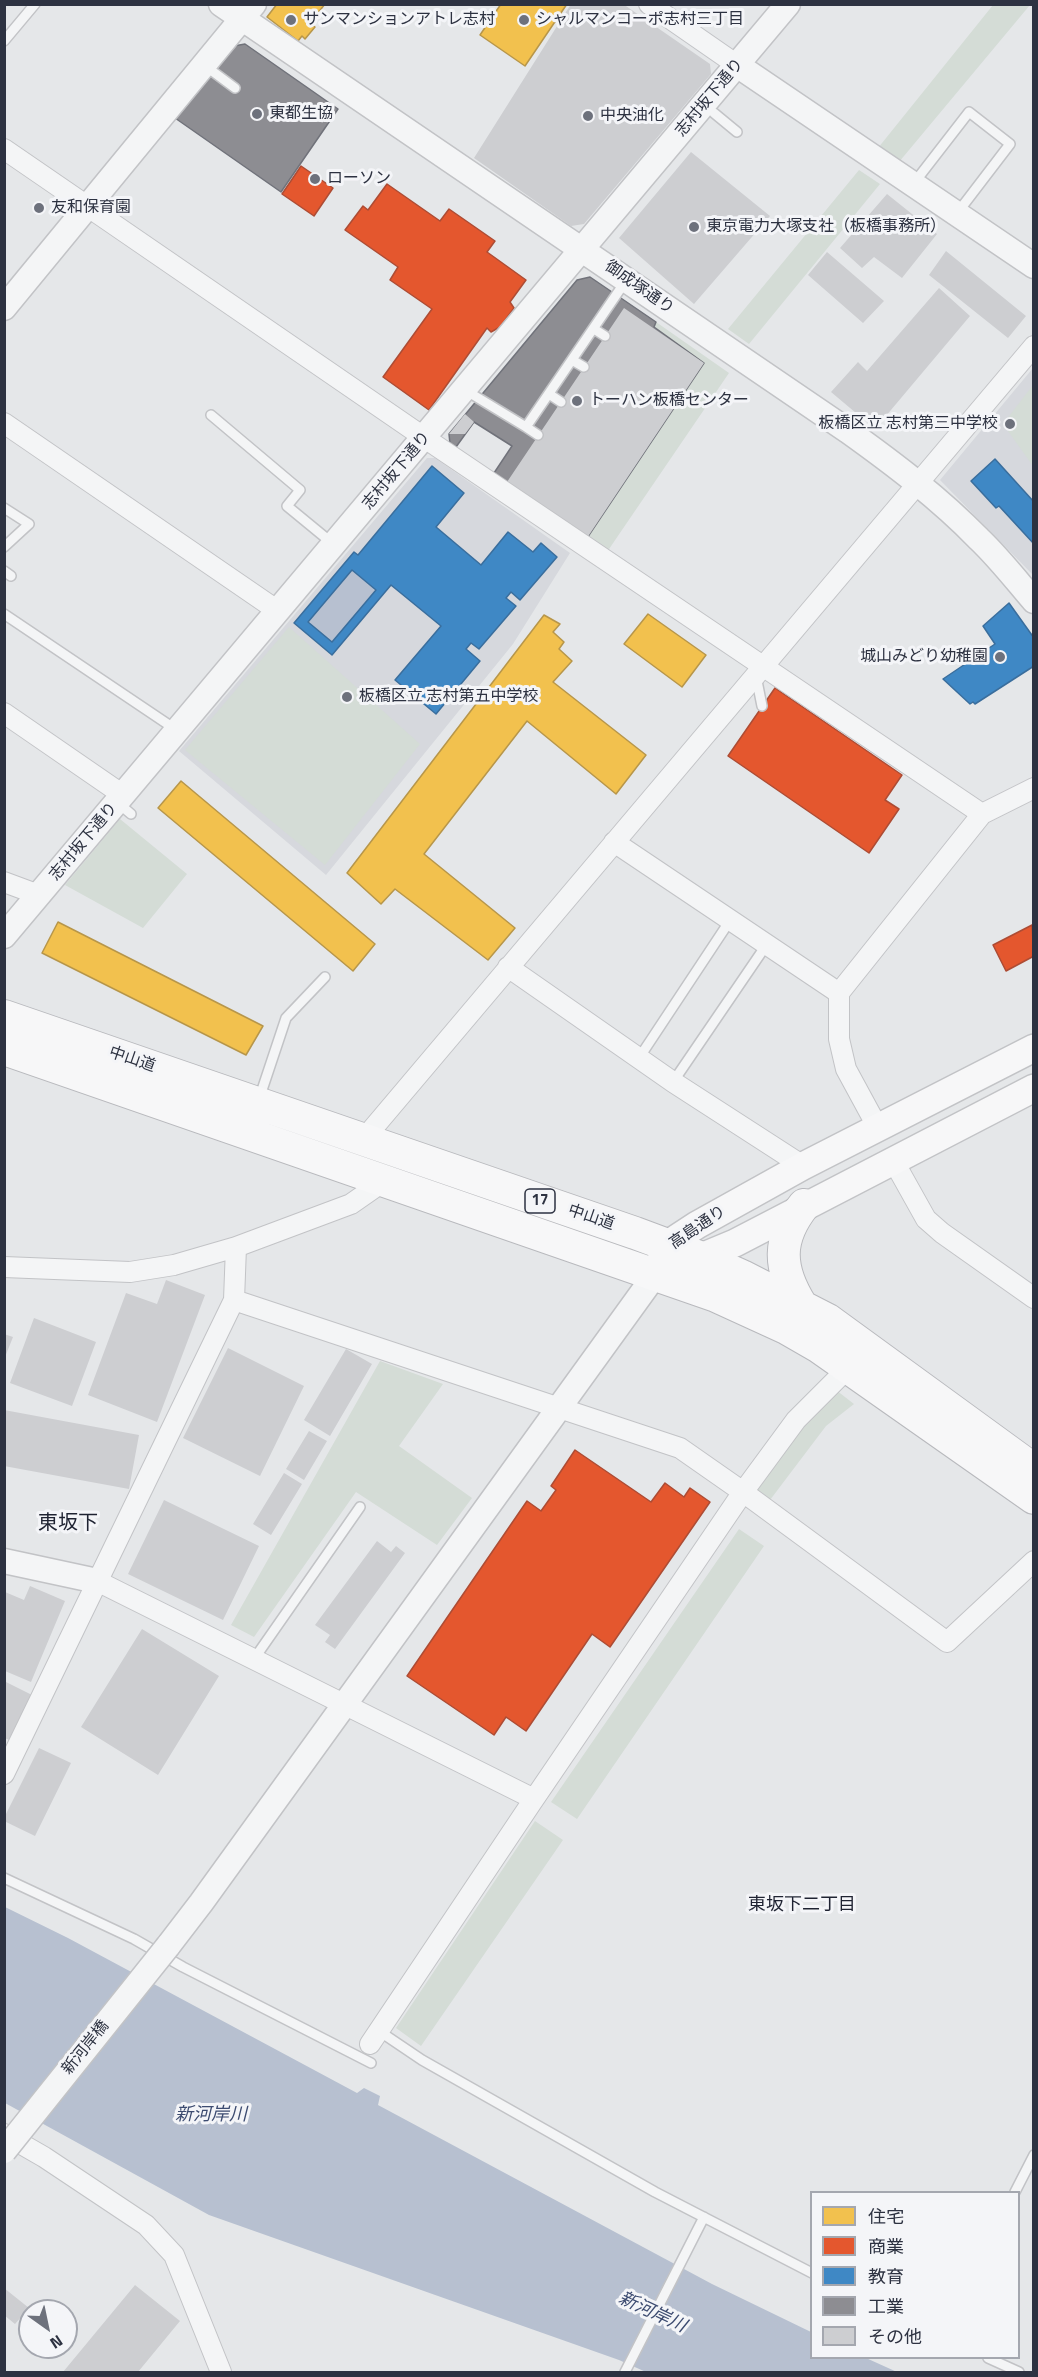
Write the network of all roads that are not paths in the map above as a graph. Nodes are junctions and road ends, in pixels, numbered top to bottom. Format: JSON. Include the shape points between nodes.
{"nodes":[{"id":1,"x":34,"y":4,"type":"edge"},
{"id":2,"x":221,"y":4,"type":"edge"},
{"id":3,"x":788,"y":4,"type":"edge"},
{"id":4,"x":649,"y":5,"type":"edge"},
{"id":5,"x":248,"y":12,"type":"edge"},
{"id":6,"x":4,"y":41,"type":"edge"},
{"id":7,"x":204,"y":65,"type":"junction"},
{"id":8,"x":737,"y":65,"type":"junction"},
{"id":9,"x":235,"y":88,"type":"dead end"},
{"id":10,"x":714,"y":113,"type":"dead end"},
{"id":11,"x":737,"y":132,"type":"dead end"},
{"id":12,"x":4,"y":149,"type":"edge"},
{"id":13,"x":913,"y":184,"type":"junction"},
{"id":14,"x":89,"y":206,"type":"junction"},
{"id":15,"x":956,"y":214,"type":"junction"},
{"id":16,"x":583,"y":250,"type":"junction"},
{"id":17,"x":1034,"y":266,"type":"edge"},
{"id":18,"x":627,"y":280,"type":"junction"},
{"id":19,"x":4,"y":308,"type":"edge"},
{"id":20,"x":594,"y":329,"type":"junction"},
{"id":21,"x":605,"y":336,"type":"dead end"},
{"id":22,"x":1034,"y":346,"type":"edge"},
{"id":23,"x":572,"y":360,"type":"junction"},
{"id":24,"x":584,"y":367,"type":"dead end"},
{"id":25,"x":465,"y":390,"type":"junction"},
{"id":26,"x":549,"y":394,"type":"junction"},
{"id":27,"x":561,"y":402,"type":"dead end"},
{"id":28,"x":211,"y":415,"type":"dead end"},
{"id":29,"x":4,"y":423,"type":"edge"},
{"id":30,"x":526,"y":427,"type":"junction"},
{"id":31,"x":538,"y":435,"type":"dead end"},
{"id":32,"x":425,"y":438,"type":"junction"},
{"id":33,"x":918,"y":483,"type":"junction"},
{"id":34,"x":4,"y":508,"type":"edge"},
{"id":35,"x":334,"y":545,"type":"junction"},
{"id":36,"x":4,"y":547,"type":"edge"},
{"id":37,"x":1034,"y":601,"type":"edge"},
{"id":38,"x":278,"y":611,"type":"junction"},
{"id":39,"x":4,"y":614,"type":"edge"},
{"id":40,"x":759,"y":671,"type":"junction"},
{"id":41,"x":762,"y":706,"type":"dead end"},
{"id":42,"x":4,"y":713,"type":"edge"},
{"id":43,"x":177,"y":731,"type":"junction"},
{"id":44,"x":1034,"y":788,"type":"edge"},
{"id":45,"x":124,"y":804,"type":"junction"},
{"id":46,"x":981,"y":814,"type":"junction"},
{"id":47,"x":614,"y":842,"type":"junction"},
{"id":48,"x":4,"y":882,"type":"edge"},
{"id":49,"x":39,"y":895,"type":"junction"},
{"id":50,"x":730,"y":919,"type":"junction"},
{"id":51,"x":4,"y":936,"type":"edge"},
{"id":52,"x":767,"y":944,"type":"junction"},
{"id":53,"x":508,"y":967,"type":"junction"},
{"id":54,"x":325,"y":977,"type":"dead end"},
{"id":55,"x":839,"y":993,"type":"junction"},
{"id":56,"x":4,"y":1016,"type":"edge"},
{"id":57,"x":1034,"y":1048,"type":"edge"},
{"id":58,"x":4,"y":1049,"type":"edge"},
{"id":59,"x":639,"y":1058,"type":"junction"},
{"id":60,"x":673,"y":1082,"type":"junction"},
{"id":61,"x":1034,"y":1088,"type":"edge"},
{"id":62,"x":257,"y":1103,"type":"junction"},
{"id":63,"x":878,"y":1128,"type":"junction"},
{"id":64,"x":363,"y":1140,"type":"junction"},
{"id":65,"x":892,"y":1160,"type":"junction"},
{"id":66,"x":803,"y":1166,"type":"junction"},
{"id":67,"x":384,"y":1181,"type":"junction"},
{"id":68,"x":804,"y":1205,"type":"junction"},
{"id":69,"x":668,"y":1244,"type":"junction"},
{"id":70,"x":236,"y":1247,"type":"junction"},
{"id":71,"x":702,"y":1258,"type":"junction"},
{"id":72,"x":4,"y":1267,"type":"edge"},
{"id":73,"x":655,"y":1275,"type":"junction"},
{"id":74,"x":1034,"y":1298,"type":"edge"},
{"id":75,"x":234,"y":1300,"type":"junction"},
{"id":76,"x":801,"y":1305,"type":"junction"},
{"id":77,"x":849,"y":1367,"type":"junction"},
{"id":78,"x":560,"y":1407,"type":"junction"},
{"id":79,"x":1034,"y":1470,"type":"edge"},
{"id":80,"x":743,"y":1492,"type":"junction"},
{"id":81,"x":1034,"y":1498,"type":"edge"},
{"id":82,"x":360,"y":1507,"type":"dead end"},
{"id":83,"x":4,"y":1561,"type":"edge"},
{"id":84,"x":1034,"y":1561,"type":"edge"},
{"id":85,"x":97,"y":1581,"type":"junction"},
{"id":86,"x":254,"y":1659,"type":"junction"},
{"id":87,"x":345,"y":1704,"type":"junction"},
{"id":88,"x":4,"y":1774,"type":"edge"},
{"id":89,"x":534,"y":1799,"type":"junction"},
{"id":90,"x":4,"y":1878,"type":"edge"},
{"id":91,"x":370,"y":2049,"type":"junction"},
{"id":92,"x":4,"y":2134,"type":"edge"},
{"id":93,"x":4,"y":2151,"type":"edge"},
{"id":94,"x":1034,"y":2155,"type":"edge"},
{"id":95,"x":1016,"y":2191,"type":"edge"},
{"id":96,"x":704,"y":2217,"type":"junction"},
{"id":97,"x":810,"y":2271,"type":"edge"},
{"id":98,"x":990,"y":2359,"type":"edge"},
{"id":99,"x":221,"y":2373,"type":"edge"},
{"id":100,"x":625,"y":2373,"type":"edge"},
{"id":101,"x":1019,"y":2373,"type":"edge"}],
"edges":[{"from":1,"to":6,"type":"lane"},
{"from":2,"to":5,"type":"street","name":"御成塚通り"},
{"from":3,"to":8,"type":"street","name":"志村坂下通り"},
{"from":4,"to":8,"type":"street"},
{"from":5,"to":7,"type":"street"},
{"from":5,"to":16,"type":"street","name":"御成塚通り","via":[[522,202]]},
{"from":7,"to":9,"type":"lane"},
{"from":7,"to":14,"type":"street"},
{"from":8,"to":13,"type":"street"},
{"from":8,"to":16,"type":"street","name":"志村坂下通り"},
{"from":10,"to":11,"type":"lane"},
{"from":12,"to":14,"type":"street"},
{"from":13,"to":15,"type":"street"},
{"from":13,"to":15,"type":"lane","via":[[969,112],[1010,144]]},
{"from":14,"to":19,"type":"street"},
{"from":14,"to":32,"type":"street"},
{"from":15,"to":17,"type":"street"},
{"from":16,"to":18,"type":"street","name":"御成塚通り"},
{"from":16,"to":25,"type":"street","name":"志村坂下通り"},
{"from":18,"to":20,"type":"lane"},
{"from":18,"to":33,"type":"street","name":"御成塚通り"},
{"from":20,"to":21,"type":"lane"},
{"from":20,"to":23,"type":"lane"},
{"from":22,"to":33,"type":"street"},
{"from":23,"to":24,"type":"lane"},
{"from":23,"to":26,"type":"lane"},
{"from":25,"to":30,"type":"lane"},
{"from":25,"to":32,"type":"street","name":"志村坂下通り"},
{"from":26,"to":27,"type":"lane"},
{"from":26,"to":30,"type":"lane"},
{"from":28,"to":35,"type":"lane","via":[[300,490],[287,506]]},
{"from":29,"to":38,"type":"street"},
{"from":30,"to":31,"type":"lane"},
{"from":32,"to":35,"type":"street","name":"志村坂下通り"},
{"from":32,"to":40,"type":"street","via":[[468,461]]},
{"from":33,"to":37,"type":"street","name":"御成塚通り","via":[[979,539]]},
{"from":33,"to":40,"type":"street"},
{"from":34,"to":36,"type":"lane","via":[[29,524]]},
{"from":35,"to":38,"type":"street","name":"志村坂下通り"},
{"from":38,"to":43,"type":"street","name":"志村坂下通り"},
{"from":39,"to":43,"type":"lane"},
{"from":40,"to":41,"type":"lane"},
{"from":40,"to":46,"type":"street"},
{"from":40,"to":47,"type":"street"},
{"from":42,"to":45,"type":"street"},
{"from":43,"to":45,"type":"street","name":"志村坂下通り"},
{"from":44,"to":46,"type":"street"},
{"from":45,"to":49,"type":"street","name":"志村坂下通り"},
{"from":46,"to":55,"type":"street"},
{"from":47,"to":50,"type":"street"},
{"from":47,"to":53,"type":"street"},
{"from":48,"to":49,"type":"street"},
{"from":49,"to":51,"type":"street","name":"志村坂下通り"},
{"from":50,"to":52,"type":"street"},
{"from":50,"to":59,"type":"lane"},
{"from":52,"to":55,"type":"street"},
{"from":52,"to":60,"type":"lane"},
{"from":53,"to":59,"type":"street"},
{"from":53,"to":64,"type":"street"},
{"from":54,"to":62,"type":"lane","via":[[286,1018]]},
{"from":55,"to":63,"type":"street","via":[[838,1039],[846,1069]]},
{"from":56,"to":62,"type":"highway","name":"中山道","number":"17"},
{"from":57,"to":63,"type":"main road","name":"高島通り"},
{"from":58,"to":67,"type":"highway","name":"中山道","number":"17"},
{"from":59,"to":60,"type":"street"},
{"from":60,"to":66,"type":"street"},
{"from":61,"to":65,"type":"main road","name":"高島通り"},
{"from":62,"to":64,"type":"highway","name":"中山道","number":"17"},
{"from":63,"to":66,"type":"main road","name":"高島通り"},
{"from":64,"to":69,"type":"highway","name":"中山道","number":"17"},
{"from":65,"to":68,"type":"main road","name":"高島通り"},
{"from":65,"to":74,"type":"street","via":[[926,1219]]},
{"from":66,"to":69,"type":"main road","name":"高島通り"},
{"from":67,"to":70,"type":"street","via":[[351,1204]]},
{"from":67,"to":73,"type":"highway","name":"中山道","number":"17"},
{"from":68,"to":71,"type":"main road","name":"高島通り"},
{"from":68,"to":76,"type":"highway","via":[[789,1228],[783,1257],[788,1280]]},
{"from":69,"to":71,"type":"highway","name":"中山道","number":"17"},
{"from":69,"to":73,"type":"main road","name":"高島通り"},
{"from":70,"to":72,"type":"street","via":[[174,1266],[130,1272]]},
{"from":70,"to":75,"type":"street"},
{"from":71,"to":73,"type":"main road","name":"高島通り"},
{"from":71,"to":76,"type":"highway","name":"中山道","number":"17"},
{"from":73,"to":77,"type":"highway","name":"中山道","number":"17","via":[[751,1311]]},
{"from":73,"to":78,"type":"street","name":"新河岸橋"},
{"from":75,"to":78,"type":"street"},
{"from":75,"to":85,"type":"street"},
{"from":76,"to":79,"type":"highway","name":"中山道","number":"17","via":[[866,1346]]},
{"from":77,"to":80,"type":"street","via":[[796,1420]]},
{"from":77,"to":81,"type":"highway","name":"中山道","number":"17"},
{"from":78,"to":80,"type":"street","via":[[680,1448]]},
{"from":78,"to":87,"type":"street","name":"新河岸橋"},
{"from":80,"to":84,"type":"street","via":[[948,1642]]},
{"from":80,"to":89,"type":"street"},
{"from":82,"to":86,"type":"lane"},
{"from":83,"to":85,"type":"street"},
{"from":85,"to":86,"type":"street"},
{"from":85,"to":88,"type":"street"},
{"from":86,"to":87,"type":"street"},
{"from":87,"to":89,"type":"street"},
{"from":87,"to":93,"type":"street","name":"新河岸橋","bridge":true,"via":[[168,1946]]},
{"from":89,"to":91,"type":"street"},
{"from":90,"to":91,"type":"lane","via":[[134,1939],[183,1967]]},
{"from":91,"to":96,"type":"lane","via":[[422,2060]]},
{"from":92,"to":99,"type":"street","via":[[146,2225],[174,2255]]},
{"from":94,"to":95,"type":"lane"},
{"from":96,"to":97,"type":"lane"},
{"from":96,"to":100,"type":"lane"},
{"from":98,"to":101,"type":"lane"}]}
